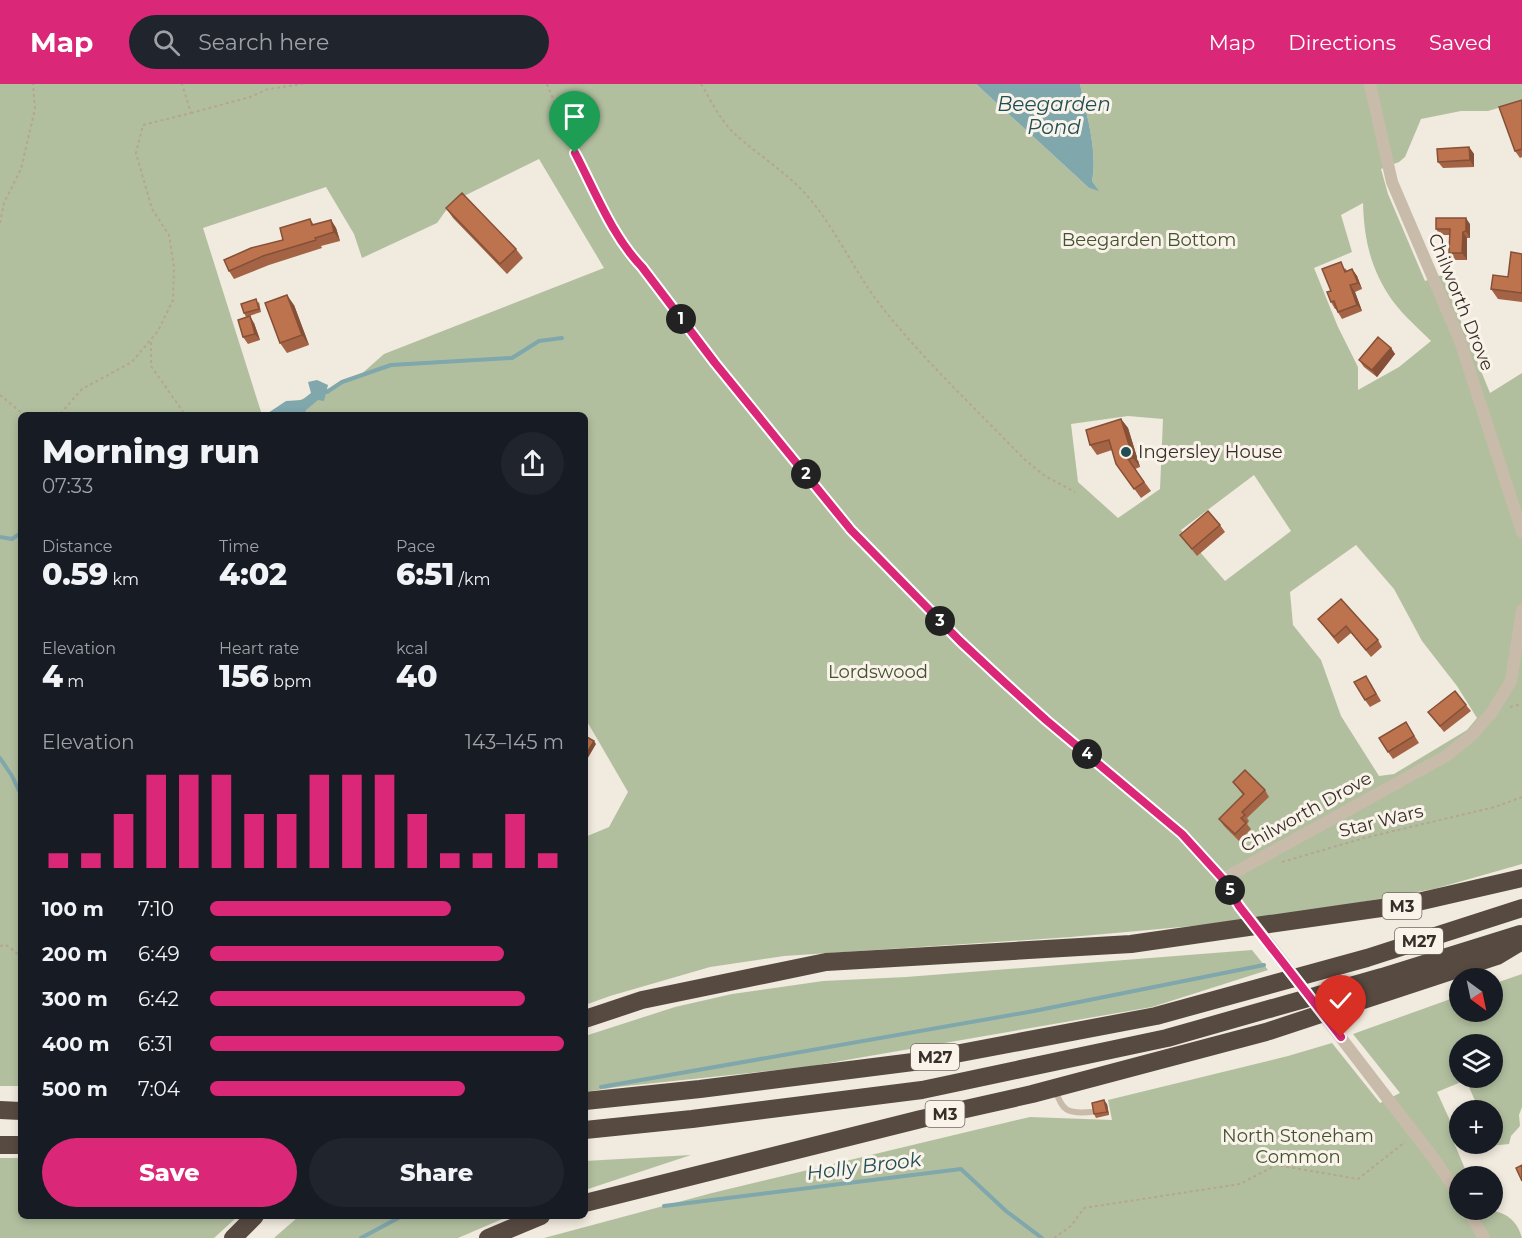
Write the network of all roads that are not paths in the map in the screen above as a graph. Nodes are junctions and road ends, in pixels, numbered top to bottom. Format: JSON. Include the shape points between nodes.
{"nodes":[{"id":1,"x":1370,"y":84,"type":"edge"},
{"id":2,"x":1522,"y":532,"type":"edge"},
{"id":3,"x":1522,"y":610,"type":"edge"},
{"id":4,"x":1522,"y":878,"type":"edge"},
{"id":5,"x":1522,"y":908,"type":"edge"},
{"id":6,"x":1522,"y":933,"type":"edge"},
{"id":7,"x":1522,"y":941,"type":"edge"},
{"id":8,"x":588,"y":1018,"type":"edge"},
{"id":9,"x":1054,"y":1088,"type":"junction"},
{"id":10,"x":588,"y":1101,"type":"edge"},
{"id":11,"x":0,"y":1110,"type":"edge"},
{"id":12,"x":18,"y":1111,"type":"edge"},
{"id":13,"x":1091,"y":1112,"type":"edge"},
{"id":14,"x":588,"y":1130,"type":"edge"},
{"id":15,"x":0,"y":1145,"type":"edge"},
{"id":16,"x":18,"y":1145,"type":"edge"},
{"id":17,"x":1449,"y":1181,"type":"edge"},
{"id":18,"x":588,"y":1202,"type":"edge"},
{"id":19,"x":252,"y":1219,"type":"edge"},
{"id":20,"x":534,"y":1219,"type":"edge"},
{"id":21,"x":1473,"y":1220,"type":"edge"},
{"id":22,"x":233,"y":1238,"type":"edge"},
{"id":23,"x":488,"y":1238,"type":"edge"},
{"id":24,"x":1484,"y":1238,"type":"edge"}],
"edges":[{"from":1,"to":2,"type":"street","name":"Chilworth Drove","via":[[1392,183],[1460,341]]},
{"from":3,"to":17,"type":"street","name":"Chilworth Drove","bridge":true,"via":[[1511,681],[1472,735],[1446,756],[1223,879],[1239,906]]},
{"from":4,"to":8,"type":"highway","number":"M3","via":[[1409,904],[1131,944],[826,962],[642,1000]]},
{"from":5,"to":10,"type":"highway","number":"M27","via":[[1367,958],[1156,1016],[913,1062]]},
{"from":6,"to":14,"type":"highway","number":"M27","via":[[1167,1038],[934,1087]]},
{"from":7,"to":9,"type":"highway","number":"M3","via":[[1497,956],[1266,1032]]},
{"from":9,"to":13,"type":"lane","via":[[1064,1109]]},
{"from":9,"to":18,"type":"highway","number":"M3"},
{"from":11,"to":12,"type":"highway"},
{"from":15,"to":16,"type":"highway"},
{"from":19,"to":22,"type":"highway"},
{"from":20,"to":23,"type":"highway"},
{"from":21,"to":24,"type":"street"}]}
